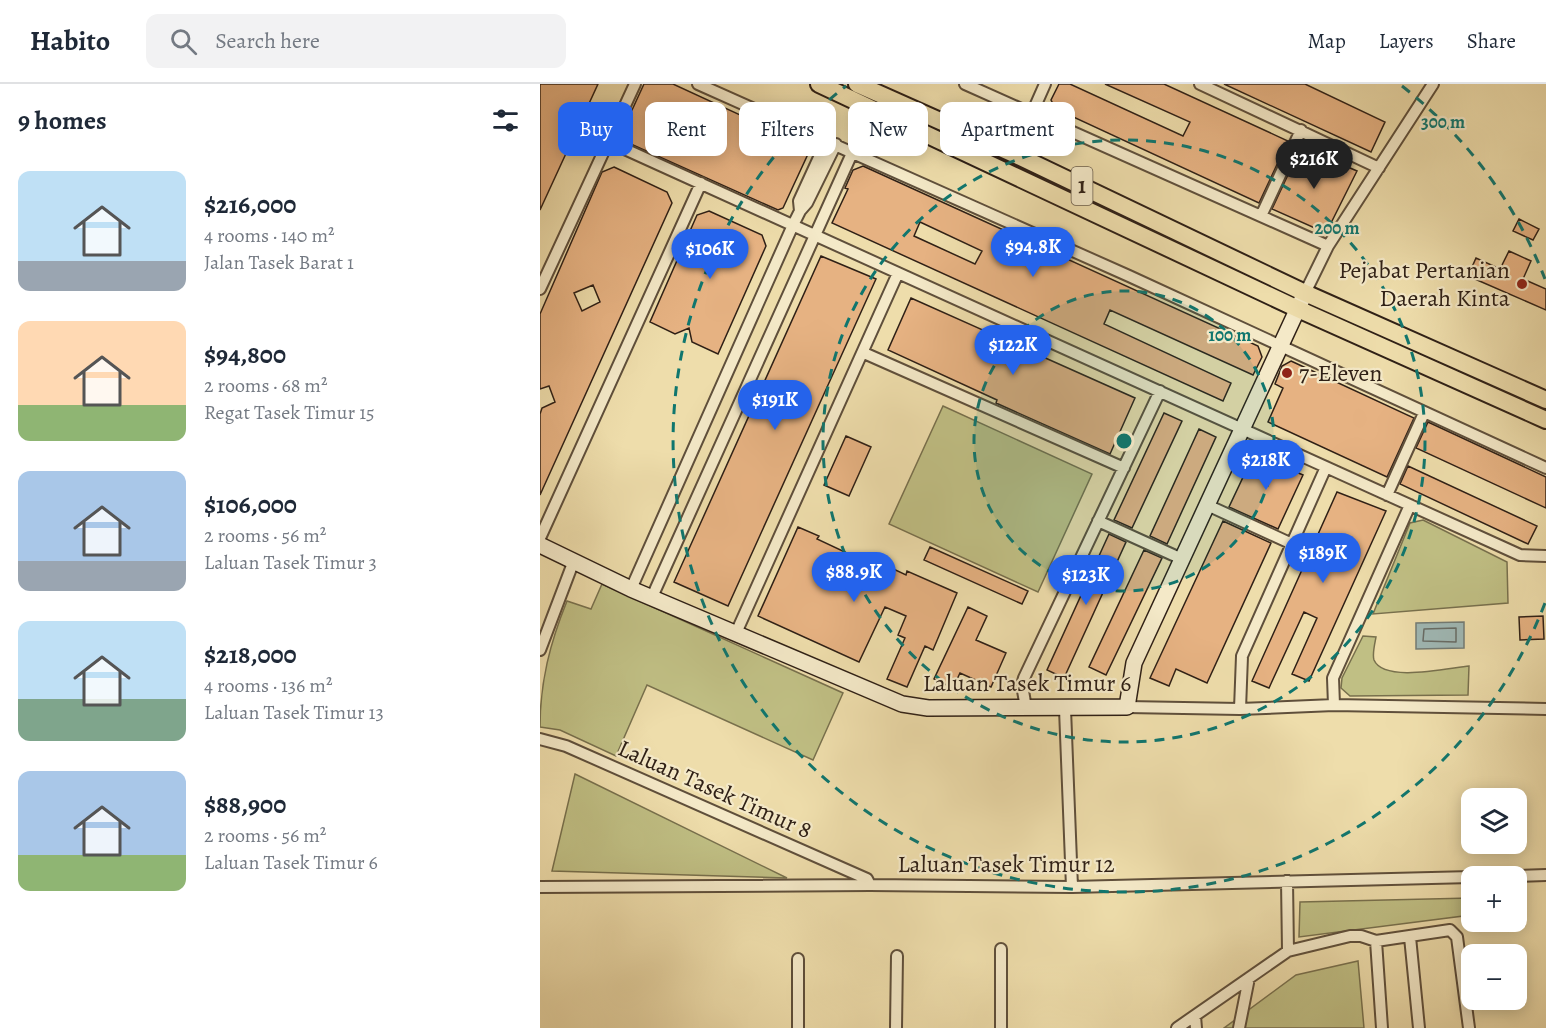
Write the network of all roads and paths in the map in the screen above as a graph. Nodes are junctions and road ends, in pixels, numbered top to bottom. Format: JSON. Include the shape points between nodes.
{"nodes":[{"id":1,"x":635,"y":84,"type":"edge"},
{"id":2,"x":698,"y":84,"type":"edge"},
{"id":3,"x":819,"y":84,"type":"edge"},
{"id":4,"x":857,"y":84,"type":"edge"},
{"id":5,"x":965,"y":84,"type":"edge"},
{"id":6,"x":1046,"y":84,"type":"edge"},
{"id":7,"x":1200,"y":84,"type":"edge"},
{"id":8,"x":1434,"y":84,"type":"edge"},
{"id":9,"x":626,"y":102,"type":"edge"},
{"id":10,"x":739,"y":102,"type":"edge"},
{"id":11,"x":857,"y":102,"type":"edge"},
{"id":12,"x":1003,"y":102,"type":"edge"},
{"id":13,"x":1037,"y":102,"type":"edge"},
{"id":14,"x":940,"y":121,"type":"edge"},
{"id":15,"x":1301,"y":130,"type":"junction"},
{"id":16,"x":1075,"y":134,"type":"edge"},
{"id":17,"x":928,"y":136,"type":"edge"},
{"id":18,"x":633,"y":153,"type":"edge"},
{"id":19,"x":600,"y":156,"type":"edge"},
{"id":20,"x":823,"y":156,"type":"edge"},
{"id":21,"x":851,"y":156,"type":"edge"},
{"id":22,"x":864,"y":156,"type":"edge"},
{"id":23,"x":1018,"y":156,"type":"edge"},
{"id":24,"x":1379,"y":168,"type":"junction"},
{"id":25,"x":701,"y":183,"type":"junction"},
{"id":26,"x":1261,"y":216,"type":"junction"},
{"id":27,"x":793,"y":225,"type":"junction"},
{"id":28,"x":814,"y":235,"type":"junction"},
{"id":29,"x":1328,"y":246,"type":"junction"},
{"id":30,"x":898,"y":273,"type":"junction"},
{"id":31,"x":540,"y":289,"type":"edge"},
{"id":32,"x":1305,"y":292,"type":"junction"},
{"id":33,"x":1298,"y":309,"type":"junction"},
{"id":34,"x":1281,"y":346,"type":"junction"},
{"id":35,"x":864,"y":353,"type":"junction"},
{"id":36,"x":1160,"y":391,"type":"junction"},
{"id":37,"x":1546,"y":400,"type":"edge"},
{"id":38,"x":1424,"y":413,"type":"junction"},
{"id":39,"x":1546,"y":420,"type":"edge"},
{"id":40,"x":1242,"y":429,"type":"junction"},
{"id":41,"x":1326,"y":467,"type":"junction"},
{"id":42,"x":1124,"y":468,"type":"junction"},
{"id":43,"x":1546,"y":468,"type":"edge"},
{"id":44,"x":1387,"y":495,"type":"junction"},
{"id":45,"x":1207,"y":504,"type":"junction"},
{"id":46,"x":1410,"y":505,"type":"junction"},
{"id":47,"x":1098,"y":521,"type":"junction"},
{"id":48,"x":540,"y":538,"type":"edge"},
{"id":49,"x":1290,"y":543,"type":"junction"},
{"id":50,"x":540,"y":546,"type":"edge"},
{"id":51,"x":1546,"y":556,"type":"edge"},
{"id":52,"x":1182,"y":559,"type":"junction"},
{"id":53,"x":573,"y":563,"type":"junction"},
{"id":54,"x":631,"y":589,"type":"junction"},
{"id":55,"x":652,"y":597,"type":"junction"},
{"id":56,"x":736,"y":633,"type":"junction"},
{"id":57,"x":540,"y":650,"type":"edge"},
{"id":58,"x":1334,"y":705,"type":"junction"},
{"id":59,"x":1127,"y":707,"type":"junction"},
{"id":60,"x":1026,"y":708,"type":"junction"},
{"id":61,"x":1546,"y":708,"type":"edge"},
{"id":62,"x":1065,"y":709,"type":"junction"},
{"id":63,"x":1240,"y":709,"type":"junction"},
{"id":64,"x":540,"y":739,"type":"edge"},
{"id":65,"x":1546,"y":875,"type":"edge"},
{"id":66,"x":1527,"y":876,"type":"edge"},
{"id":67,"x":1461,"y":877,"type":"edge"},
{"id":68,"x":1287,"y":881,"type":"junction"},
{"id":69,"x":870,"y":885,"type":"junction"},
{"id":70,"x":540,"y":887,"type":"edge"},
{"id":71,"x":1072,"y":887,"type":"junction"},
{"id":72,"x":1410,"y":937,"type":"junction"},
{"id":73,"x":1376,"y":941,"type":"junction"},
{"id":74,"x":1000,"y":949,"type":"dead end"},
{"id":75,"x":1288,"y":951,"type":"junction"},
{"id":76,"x":897,"y":956,"type":"dead end"},
{"id":77,"x":798,"y":959,"type":"dead end"},
{"id":78,"x":1250,"y":978,"type":"junction"},
{"id":79,"x":1195,"y":1016,"type":"junction"},
{"id":80,"x":798,"y":1028,"type":"edge"},
{"id":81,"x":896,"y":1028,"type":"edge"},
{"id":82,"x":1001,"y":1028,"type":"edge"},
{"id":83,"x":1177,"y":1028,"type":"edge"},
{"id":84,"x":1196,"y":1028,"type":"edge"},
{"id":85,"x":1239,"y":1028,"type":"edge"},
{"id":86,"x":1382,"y":1028,"type":"edge"},
{"id":87,"x":1419,"y":1028,"type":"edge"},
{"id":88,"x":1469,"y":1028,"type":"edge"}],
"edges":[{"from":1,"to":9,"type":"street"},
{"from":2,"to":10,"type":"street"},
{"from":3,"to":11,"type":"main road","number":"1"},
{"from":4,"to":14,"type":"main road","number":"1"},
{"from":5,"to":12,"type":"street"},
{"from":6,"to":13,"type":"street"},
{"from":7,"to":15,"type":"street"},
{"from":8,"to":24,"type":"street"},
{"from":15,"to":24,"type":"street"},
{"from":15,"to":26,"type":"street"},
{"from":16,"to":26,"type":"street"},
{"from":17,"to":33,"type":"main road","number":"1"},
{"from":18,"to":25,"type":"street"},
{"from":19,"to":31,"type":"street"},
{"from":20,"to":27,"type":"street","via":[[799,201],[800,212]]},
{"from":21,"to":28,"type":"street"},
{"from":22,"to":34,"type":"street"},
{"from":23,"to":32,"type":"main road","number":"1"},
{"from":24,"to":29,"type":"street"},
{"from":25,"to":27,"type":"street"},
{"from":25,"to":48,"type":"street"},
{"from":26,"to":29,"type":"street"},
{"from":27,"to":28,"type":"street"},
{"from":27,"to":54,"type":"street"},
{"from":28,"to":30,"type":"street"},
{"from":28,"to":55,"type":"street"},
{"from":29,"to":32,"type":"street"},
{"from":30,"to":35,"type":"street"},
{"from":30,"to":36,"type":"street"},
{"from":32,"to":33,"type":"street"},
{"from":32,"to":37,"type":"main road","number":"1"},
{"from":33,"to":34,"type":"street"},
{"from":33,"to":39,"type":"main road","number":"1"},
{"from":34,"to":38,"type":"street"},
{"from":34,"to":40,"type":"street"},
{"from":35,"to":42,"type":"street"},
{"from":35,"to":56,"type":"street"},
{"from":36,"to":40,"type":"street"},
{"from":36,"to":42,"type":"street"},
{"from":38,"to":43,"type":"street"},
{"from":38,"to":44,"type":"street"},
{"from":40,"to":41,"type":"street"},
{"from":40,"to":45,"type":"street"},
{"from":41,"to":44,"type":"street"},
{"from":41,"to":49,"type":"street"},
{"from":42,"to":47,"type":"street"},
{"from":44,"to":46,"type":"street"},
{"from":45,"to":49,"type":"street"},
{"from":45,"to":52,"type":"street"},
{"from":46,"to":51,"type":"street","via":[[1520,555]]},
{"from":46,"to":58,"type":"street","via":[[1333,678]]},
{"from":47,"to":52,"type":"street"},
{"from":47,"to":60,"type":"street","via":[[1024,678]]},
{"from":49,"to":63,"type":"street","via":[[1242,656]]},
{"from":50,"to":53,"type":"street","name":"Laluan Tasek Timur 6"},
{"from":52,"to":59,"type":"street","via":[[1134,663]]},
{"from":53,"to":54,"type":"street","name":"Laluan Tasek Timur 6"},
{"from":53,"to":57,"type":"street"},
{"from":54,"to":55,"type":"street","name":"Laluan Tasek Timur 6"},
{"from":55,"to":56,"type":"street","name":"Laluan Tasek Timur 6"},
{"from":56,"to":60,"type":"street","name":"Laluan Tasek Timur 6","via":[[903,704],[928,708]]},
{"from":58,"to":61,"type":"street","name":"Laluan Tasek Timur 6"},
{"from":58,"to":63,"type":"street","name":"Laluan Tasek Timur 6"},
{"from":59,"to":62,"type":"street","name":"Laluan Tasek Timur 6"},
{"from":59,"to":63,"type":"street","name":"Laluan Tasek Timur 6"},
{"from":60,"to":62,"type":"street","name":"Laluan Tasek Timur 6"},
{"from":62,"to":71,"type":"street"},
{"from":64,"to":69,"type":"street","name":"Laluan Tasek Timur 8","via":[[566,746],[867,879]]},
{"from":65,"to":66,"type":"street"},
{"from":67,"to":68,"type":"street","name":"Laluan Tasek Timur 12"},
{"from":68,"to":71,"type":"street","name":"Laluan Tasek Timur 12"},
{"from":68,"to":75,"type":"street"},
{"from":69,"to":70,"type":"street","name":"Laluan Tasek Timur 12"},
{"from":69,"to":71,"type":"street","name":"Laluan Tasek Timur 12"},
{"from":72,"to":73,"type":"street"},
{"from":72,"to":87,"type":"street"},
{"from":72,"to":88,"type":"street","via":[[1454,932],[1465,981]]},
{"from":73,"to":75,"type":"street","via":[[1350,936]]},
{"from":73,"to":86,"type":"street"},
{"from":74,"to":82,"type":"street"},
{"from":75,"to":78,"type":"street"},
{"from":76,"to":81,"type":"street"},
{"from":77,"to":80,"type":"street"},
{"from":78,"to":79,"type":"street"},
{"from":78,"to":85,"type":"street"},
{"from":79,"to":83,"type":"street"},
{"from":79,"to":84,"type":"street"}]}
